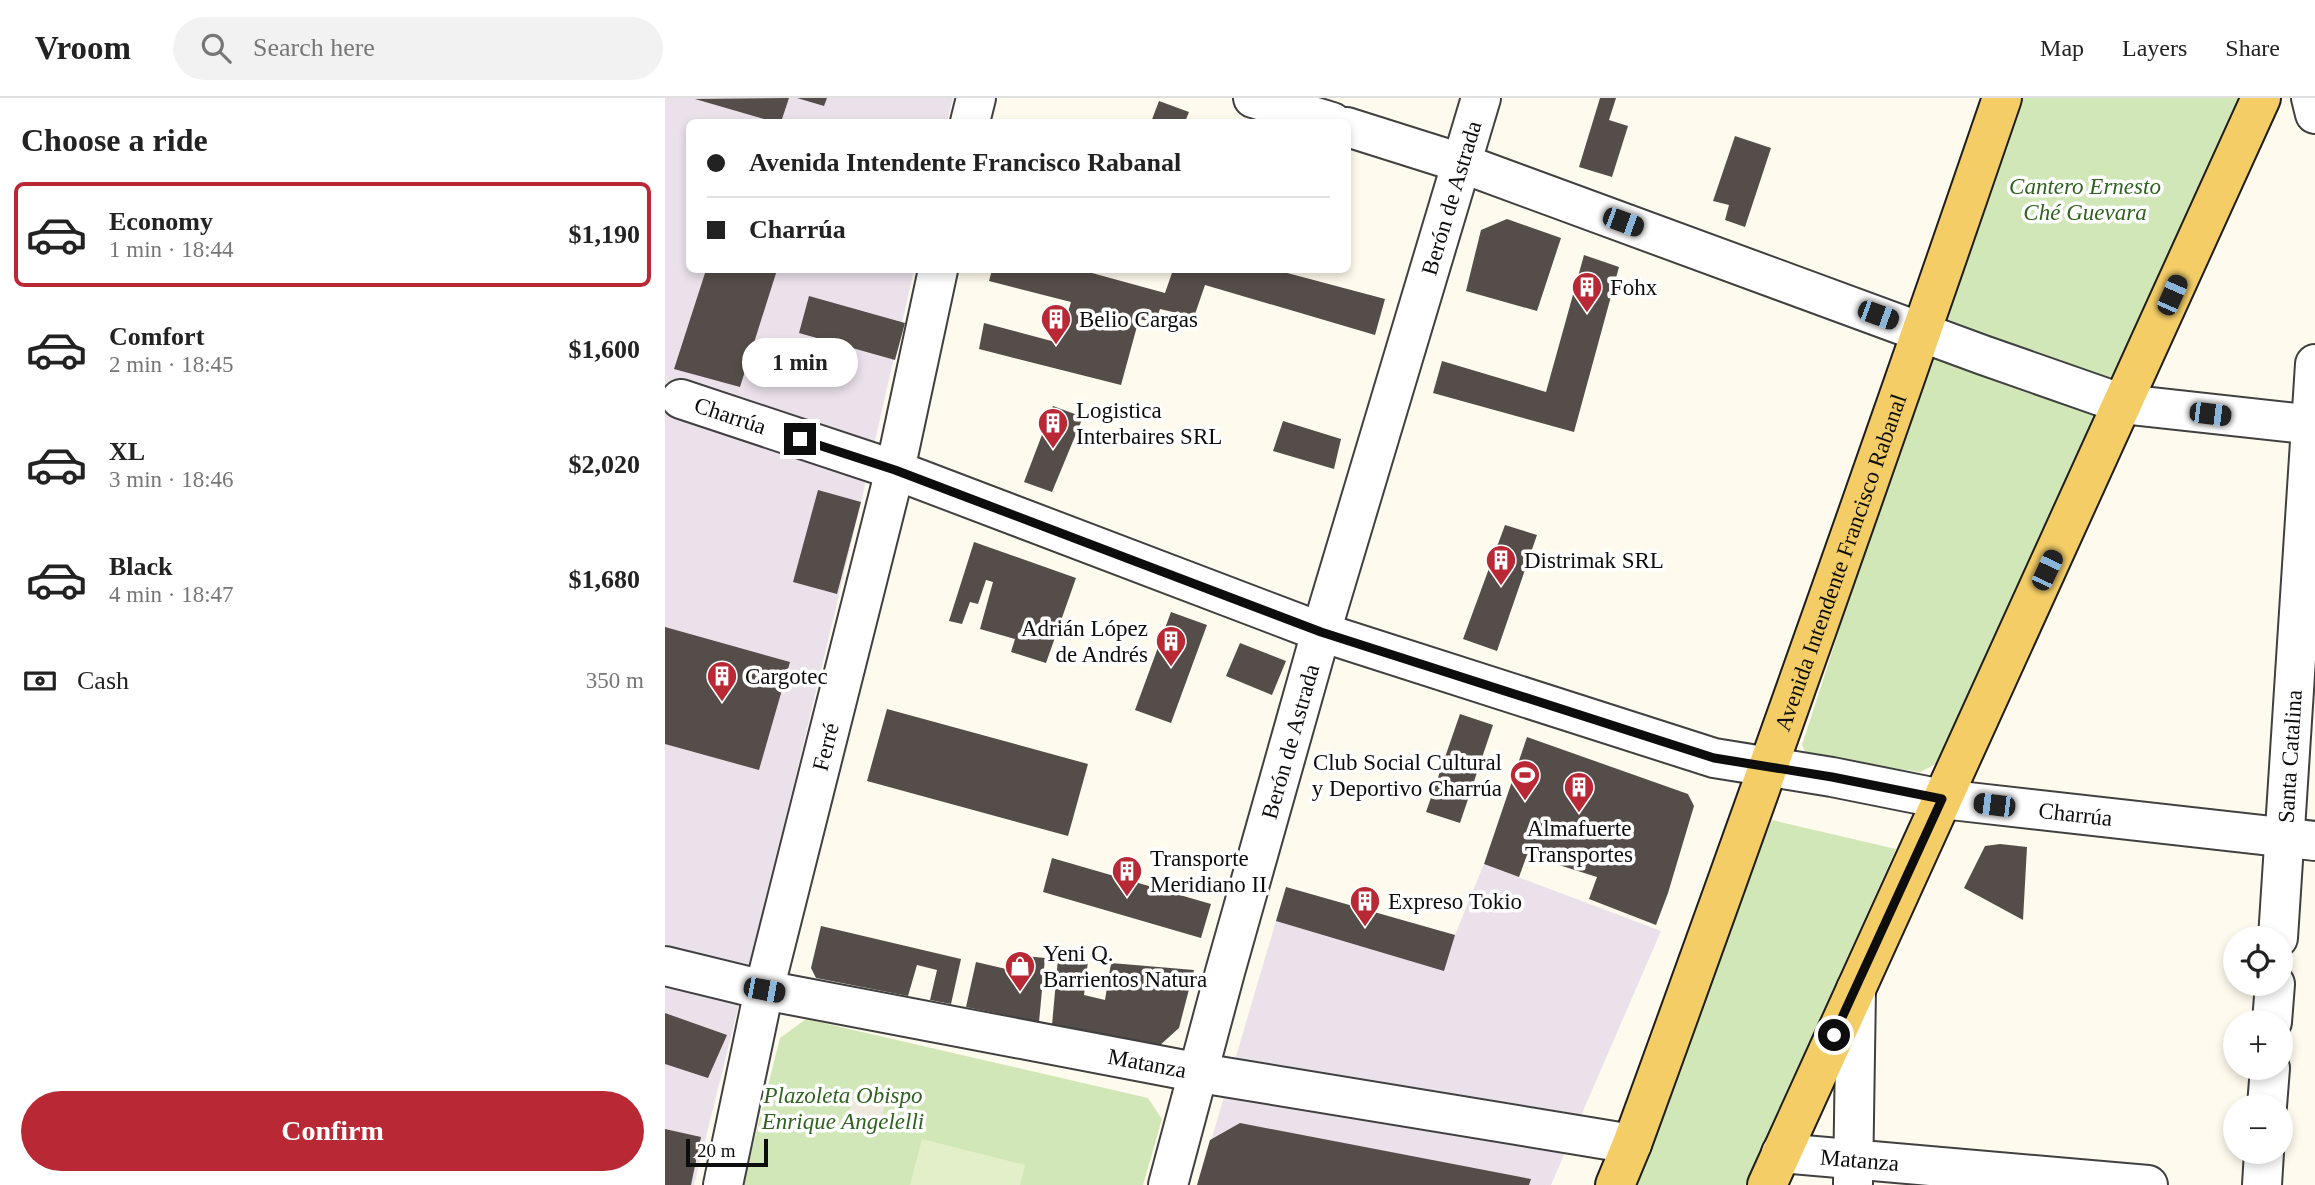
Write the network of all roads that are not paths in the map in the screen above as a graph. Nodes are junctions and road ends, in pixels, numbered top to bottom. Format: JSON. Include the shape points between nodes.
{"nodes":[{"id":1,"x":976,"y":98,"type":"edge"},
{"id":2,"x":1253,"y":98,"type":"edge"},
{"id":3,"x":1481,"y":98,"type":"edge"},
{"id":4,"x":2002,"y":98,"type":"edge"},
{"id":5,"x":2261,"y":98,"type":"edge"},
{"id":6,"x":2311,"y":98,"type":"edge"},
{"id":7,"x":2315,"y":114,"type":"edge"},
{"id":8,"x":972,"y":119,"type":"edge"},
{"id":9,"x":1322,"y":119,"type":"edge"},
{"id":10,"x":1351,"y":128,"type":"edge"},
{"id":11,"x":1461,"y":163,"type":"junction"},
{"id":12,"x":937,"y":273,"type":"edge"},
{"id":13,"x":1922,"y":331,"type":"junction"},
{"id":14,"x":2315,"y":364,"type":"edge"},
{"id":15,"x":681,"y":399,"type":"dead end"},
{"id":16,"x":2123,"y":404,"type":"junction"},
{"id":17,"x":2313,"y":425,"type":"edge"},
{"id":18,"x":895,"y":470,"type":"junction"},
{"id":19,"x":1321,"y":632,"type":"junction"},
{"id":20,"x":1769,"y":768,"type":"junction"},
{"id":21,"x":1942,"y":799,"type":"junction"},
{"id":22,"x":2300,"y":840,"type":"edge"},
{"id":23,"x":2281,"y":926,"type":"edge"},
{"id":24,"x":665,"y":966,"type":"edge"},
{"id":25,"x":1856,"y":989,"type":"junction"},
{"id":26,"x":764,"y":990,"type":"junction"},
{"id":27,"x":1200,"y":1073,"type":"junction"},
{"id":28,"x":1632,"y":1144,"type":"junction"},
{"id":29,"x":2263,"y":1164,"type":"edge"},
{"id":30,"x":1774,"y":1169,"type":"edge"},
{"id":31,"x":1854,"y":1172,"type":"edge"},
{"id":32,"x":723,"y":1185,"type":"edge"},
{"id":33,"x":1168,"y":1185,"type":"edge"},
{"id":34,"x":1615,"y":1185,"type":"edge"},
{"id":35,"x":2148,"y":1185,"type":"edge"},
{"id":36,"x":2262,"y":1185,"type":"edge"}],
"edges":[{"from":1,"to":8,"type":"street"},
{"from":2,"to":9,"type":"street"},
{"from":3,"to":11,"type":"street","name":"Berón de Astrada"},
{"from":4,"to":13,"type":"main road","name":"Avenida Intendente Francisco Rabanal"},
{"from":5,"to":16,"type":"main road"},
{"from":6,"to":7,"type":"street"},
{"from":10,"to":11,"type":"street"},
{"from":11,"to":13,"type":"street"},
{"from":11,"to":19,"type":"street","name":"Berón de Astrada"},
{"from":12,"to":18,"type":"street","name":"Ferré"},
{"from":13,"to":16,"type":"street"},
{"from":13,"to":20,"type":"main road","name":"Avenida Intendente Francisco Rabanal"},
{"from":14,"to":17,"type":"street","name":"Santa Catalina"},
{"from":15,"to":18,"type":"street","name":"Charrúa"},
{"from":16,"to":17,"type":"street"},
{"from":16,"to":21,"type":"main road"},
{"from":17,"to":22,"type":"street","name":"Santa Catalina"},
{"from":18,"to":19,"type":"street","name":"Charrúa"},
{"from":18,"to":26,"type":"street","name":"Ferré"},
{"from":19,"to":20,"type":"street","name":"Charrúa","via":[[1714,758]]},
{"from":19,"to":27,"type":"street","name":"Berón de Astrada"},
{"from":20,"to":21,"type":"street","name":"Charrúa"},
{"from":20,"to":28,"type":"main road","name":"Avenida Intendente Francisco Rabanal"},
{"from":21,"to":22,"type":"street","name":"Charrúa"},
{"from":21,"to":25,"type":"main road"},
{"from":22,"to":23,"type":"street","name":"Santa Catalina"},
{"from":24,"to":26,"type":"street","name":"Matanza"},
{"from":25,"to":30,"type":"main road"},
{"from":25,"to":31,"type":"street"},
{"from":26,"to":27,"type":"street","name":"Matanza"},
{"from":26,"to":32,"type":"street","name":"Ferré"},
{"from":27,"to":28,"type":"street","name":"Matanza"},
{"from":27,"to":33,"type":"street","name":"Berón de Astrada"},
{"from":28,"to":34,"type":"main road","name":"Avenida Intendente Francisco Rabanal"},
{"from":29,"to":36,"type":"street"},
{"from":30,"to":31,"type":"street","name":"Matanza"},
{"from":31,"to":35,"type":"street","name":"Matanza"}]}
